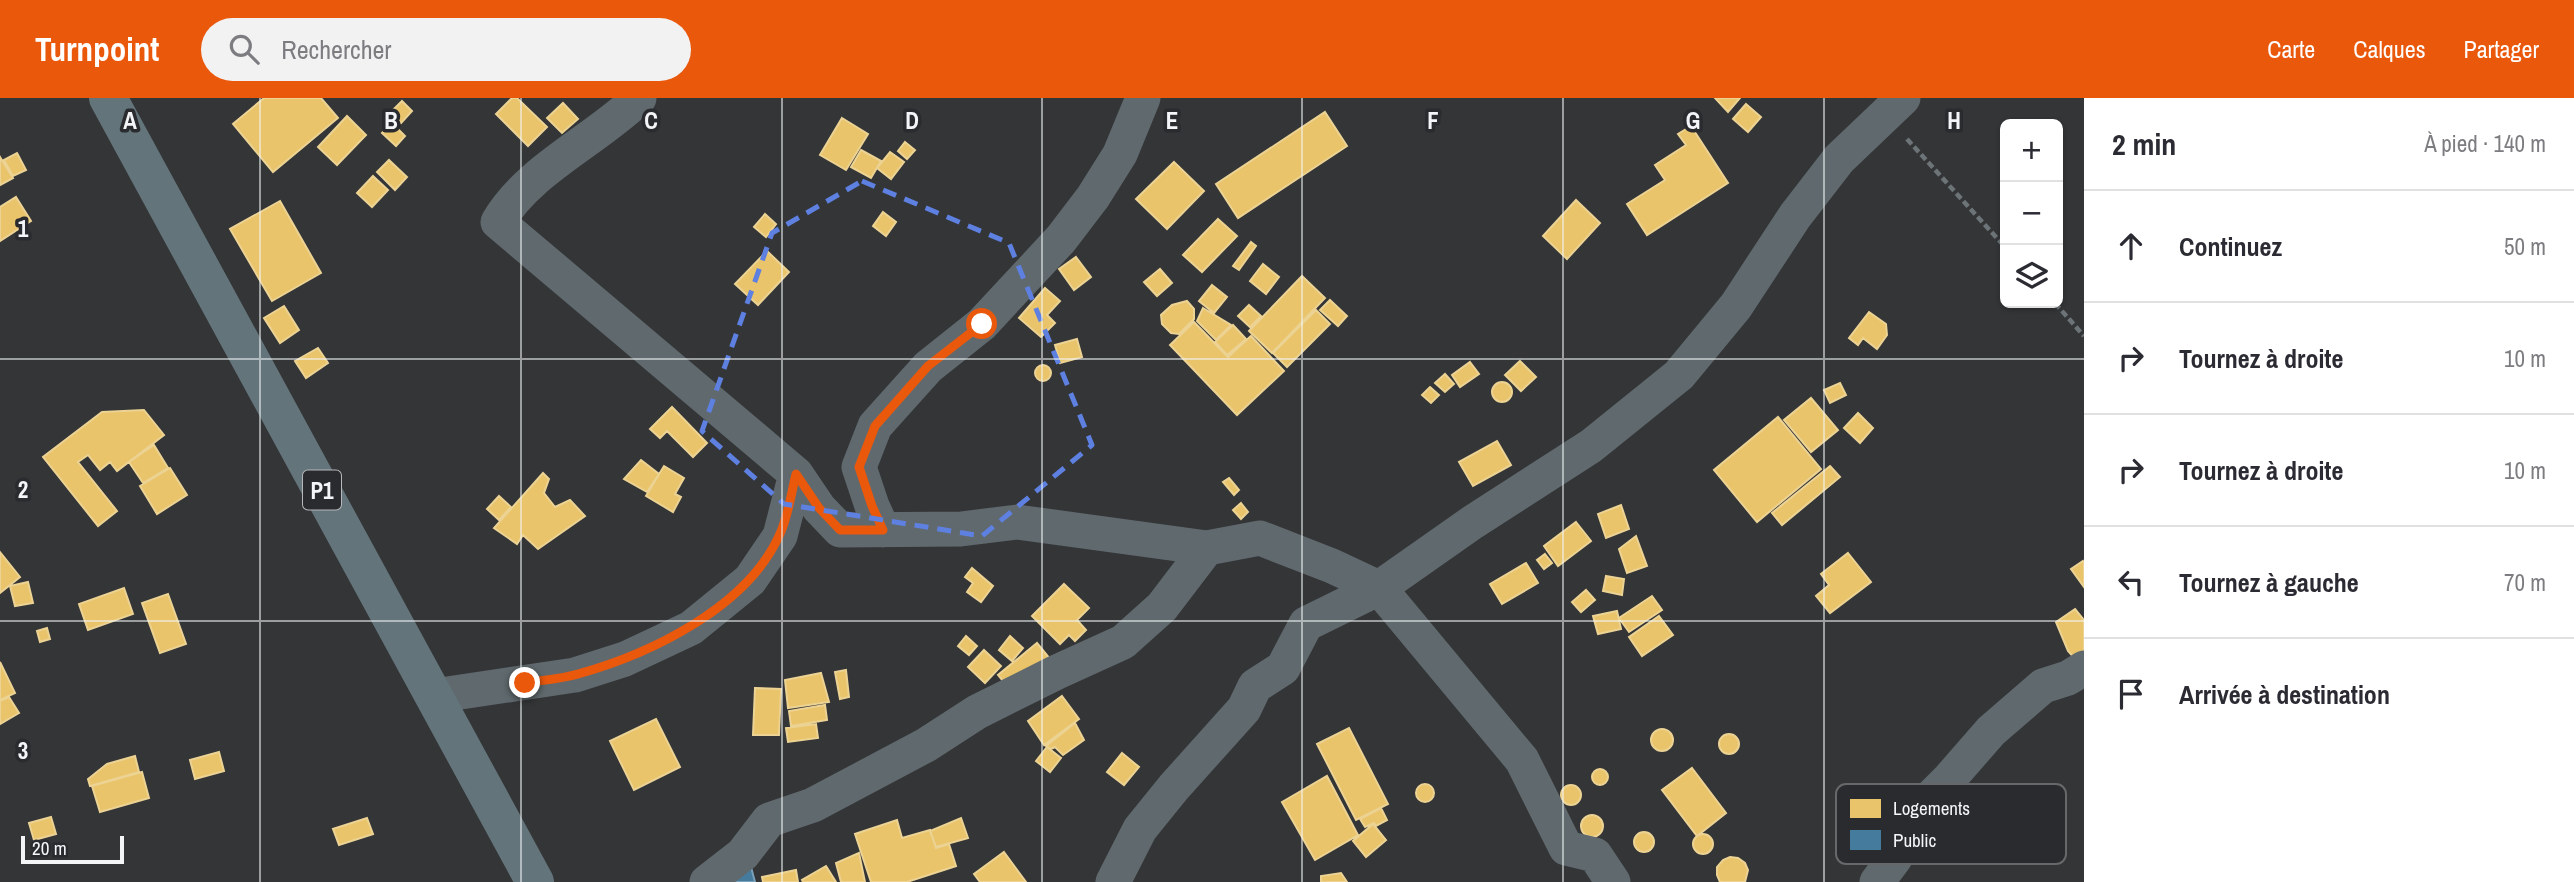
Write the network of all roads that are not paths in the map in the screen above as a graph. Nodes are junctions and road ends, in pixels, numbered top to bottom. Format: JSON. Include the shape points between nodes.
{"nodes":[{"id":1,"x":108,"y":98,"type":"edge"},
{"id":2,"x":639,"y":98,"type":"edge"},
{"id":3,"x":1143,"y":98,"type":"edge"},
{"id":4,"x":1894,"y":107,"type":"edge"},
{"id":5,"x":796,"y":474,"type":"junction"},
{"id":6,"x":883,"y":530,"type":"junction"},
{"id":7,"x":1207,"y":548,"type":"junction"},
{"id":8,"x":1379,"y":588,"type":"junction"},
{"id":9,"x":2084,"y":668,"type":"edge"},
{"id":10,"x":434,"y":696,"type":"junction"},
{"id":11,"x":1944,"y":784,"type":"edge"},
{"id":12,"x":1890,"y":864,"type":"edge"},
{"id":13,"x":535,"y":882,"type":"edge"},
{"id":14,"x":707,"y":882,"type":"edge"},
{"id":15,"x":1113,"y":882,"type":"edge"},
{"id":16,"x":1613,"y":882,"type":"edge"},
{"id":17,"x":1877,"y":882,"type":"edge"}],
"edges":[{"from":1,"to":10,"type":"main road","number":"P1"},
{"from":2,"to":5,"type":"street","via":[[510,201],[498,222]]},
{"from":3,"to":6,"type":"street","via":[[1120,154],[1061,239],[982,324],[928,366],[875,426],[859,467]]},
{"from":4,"to":8,"type":"street","via":[[1839,159],[1736,306],[1679,374],[1591,446]]},
{"from":5,"to":6,"type":"street","via":[[840,530]]},
{"from":5,"to":10,"type":"street","via":[[780,536],[750,580],[691,628],[625,659],[575,675]]},
{"from":6,"to":7,"type":"street","via":[[961,529],[1017,522]]},
{"from":7,"to":8,"type":"street","via":[[1260,538]]},
{"from":7,"to":14,"type":"street","via":[[1162,607],[1123,642],[977,712],[813,805],[769,820],[743,854]]},
{"from":8,"to":15,"type":"street","via":[[1306,624],[1283,668],[1255,686],[1244,709],[1140,829]]},
{"from":8,"to":16,"type":"street","via":[[1522,761],[1566,848],[1595,855]]},
{"from":9,"to":11,"type":"street","via":[[2043,686],[1991,731]]},
{"from":10,"to":13,"type":"main road","number":"P1"},
{"from":12,"to":17,"type":"street"}]}
